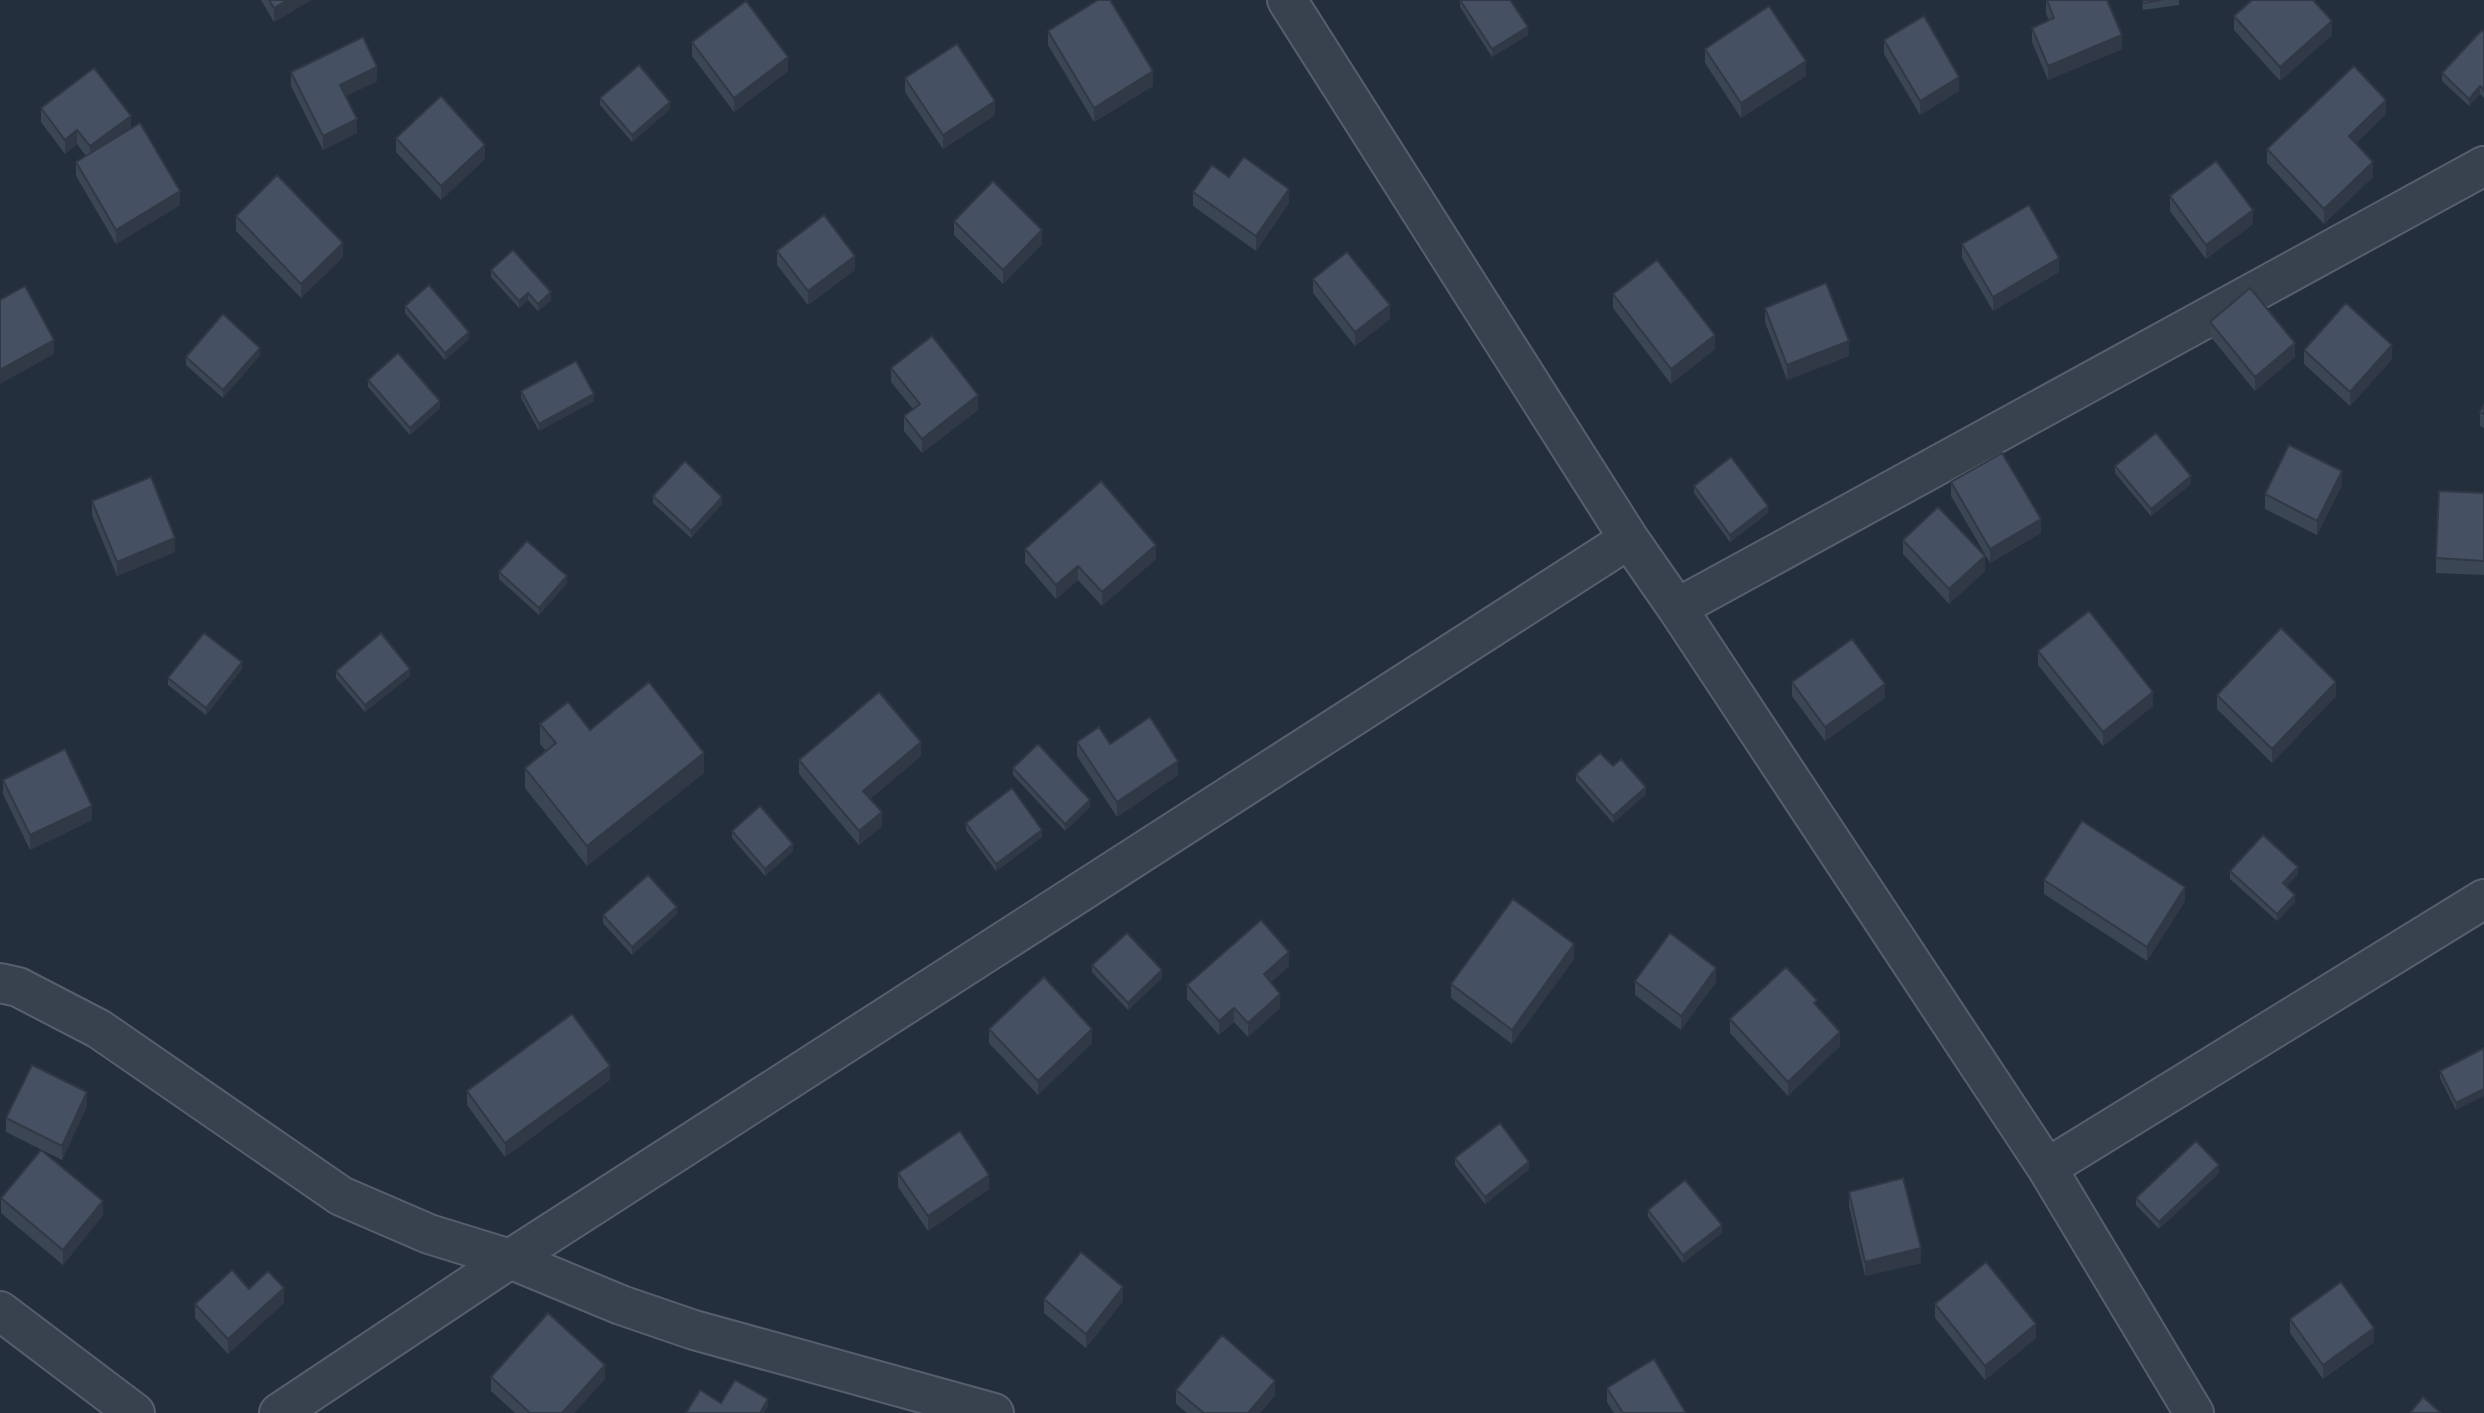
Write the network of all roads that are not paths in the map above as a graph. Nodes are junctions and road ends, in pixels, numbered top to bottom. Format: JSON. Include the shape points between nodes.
{"nodes":[{"id":1,"x":1287,"y":0,"type":"edge"},
{"id":2,"x":2484,"y":166,"type":"edge"},
{"id":3,"x":1629,"y":539,"type":"junction"},
{"id":4,"x":1677,"y":608,"type":"junction"},
{"id":5,"x":2484,"y":899,"type":"edge"},
{"id":6,"x":0,"y":983,"type":"edge"},
{"id":7,"x":2047,"y":1168,"type":"junction"},
{"id":8,"x":510,"y":1259,"type":"junction"},
{"id":9,"x":0,"y":1311,"type":"edge"},
{"id":10,"x":135,"y":1413,"type":"edge"},
{"id":11,"x":279,"y":1413,"type":"edge"},
{"id":12,"x":994,"y":1413,"type":"edge"},
{"id":13,"x":2194,"y":1413,"type":"edge"}],
"edges":[{"from":1,"to":3,"type":"street"},
{"from":2,"to":4,"type":"street"},
{"from":3,"to":4,"type":"street"},
{"from":3,"to":8,"type":"street"},
{"from":4,"to":7,"type":"street"},
{"from":5,"to":7,"type":"street"},
{"from":6,"to":8,"type":"street","via":[[18,987],[99,1029],[341,1196],[429,1234]]},
{"from":7,"to":13,"type":"street"},
{"from":8,"to":11,"type":"street"},
{"from":8,"to":12,"type":"street","via":[[694,1331]]},
{"from":9,"to":10,"type":"street"}]}
